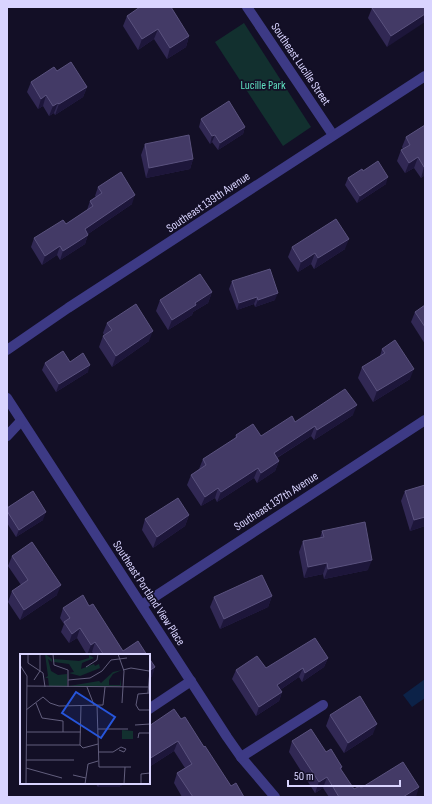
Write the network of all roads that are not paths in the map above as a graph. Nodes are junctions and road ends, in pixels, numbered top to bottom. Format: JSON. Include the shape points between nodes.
{"nodes":[{"id":1,"x":247,"y":7,"type":"edge"},
{"id":2,"x":425,"y":76,"type":"edge"},
{"id":3,"x":333,"y":135,"type":"junction"},
{"id":4,"x":7,"y":350,"type":"edge"},
{"id":5,"x":7,"y":398,"type":"edge"},
{"id":6,"x":425,"y":420,"type":"edge"},
{"id":7,"x":21,"y":421,"type":"junction"},
{"id":8,"x":7,"y":436,"type":"edge"},
{"id":9,"x":142,"y":605,"type":"junction"},
{"id":10,"x":191,"y":681,"type":"junction"},
{"id":11,"x":323,"y":705,"type":"dead end"},
{"id":12,"x":150,"y":707,"type":"edge"},
{"id":13,"x":241,"y":757,"type":"junction"},
{"id":14,"x":275,"y":797,"type":"edge"}],
"edges":[{"from":1,"to":3,"type":"street","name":"Southeast Lucille Street"},
{"from":2,"to":3,"type":"street","name":"Southeast 139th Avenue"},
{"from":3,"to":4,"type":"street","name":"Southeast 139th Avenue"},
{"from":5,"to":7,"type":"street","name":"Southeast Portland View Place"},
{"from":6,"to":9,"type":"street","name":"Southeast 137th Avenue"},
{"from":7,"to":8,"type":"street"},
{"from":7,"to":9,"type":"street","name":"Southeast Portland View Place"},
{"from":9,"to":10,"type":"street","name":"Southeast Portland View Place"},
{"from":10,"to":12,"type":"street"},
{"from":10,"to":13,"type":"street","name":"Southeast Portland View Place"},
{"from":11,"to":13,"type":"street"},
{"from":13,"to":14,"type":"street","name":"Southeast Portland View Place"}]}
